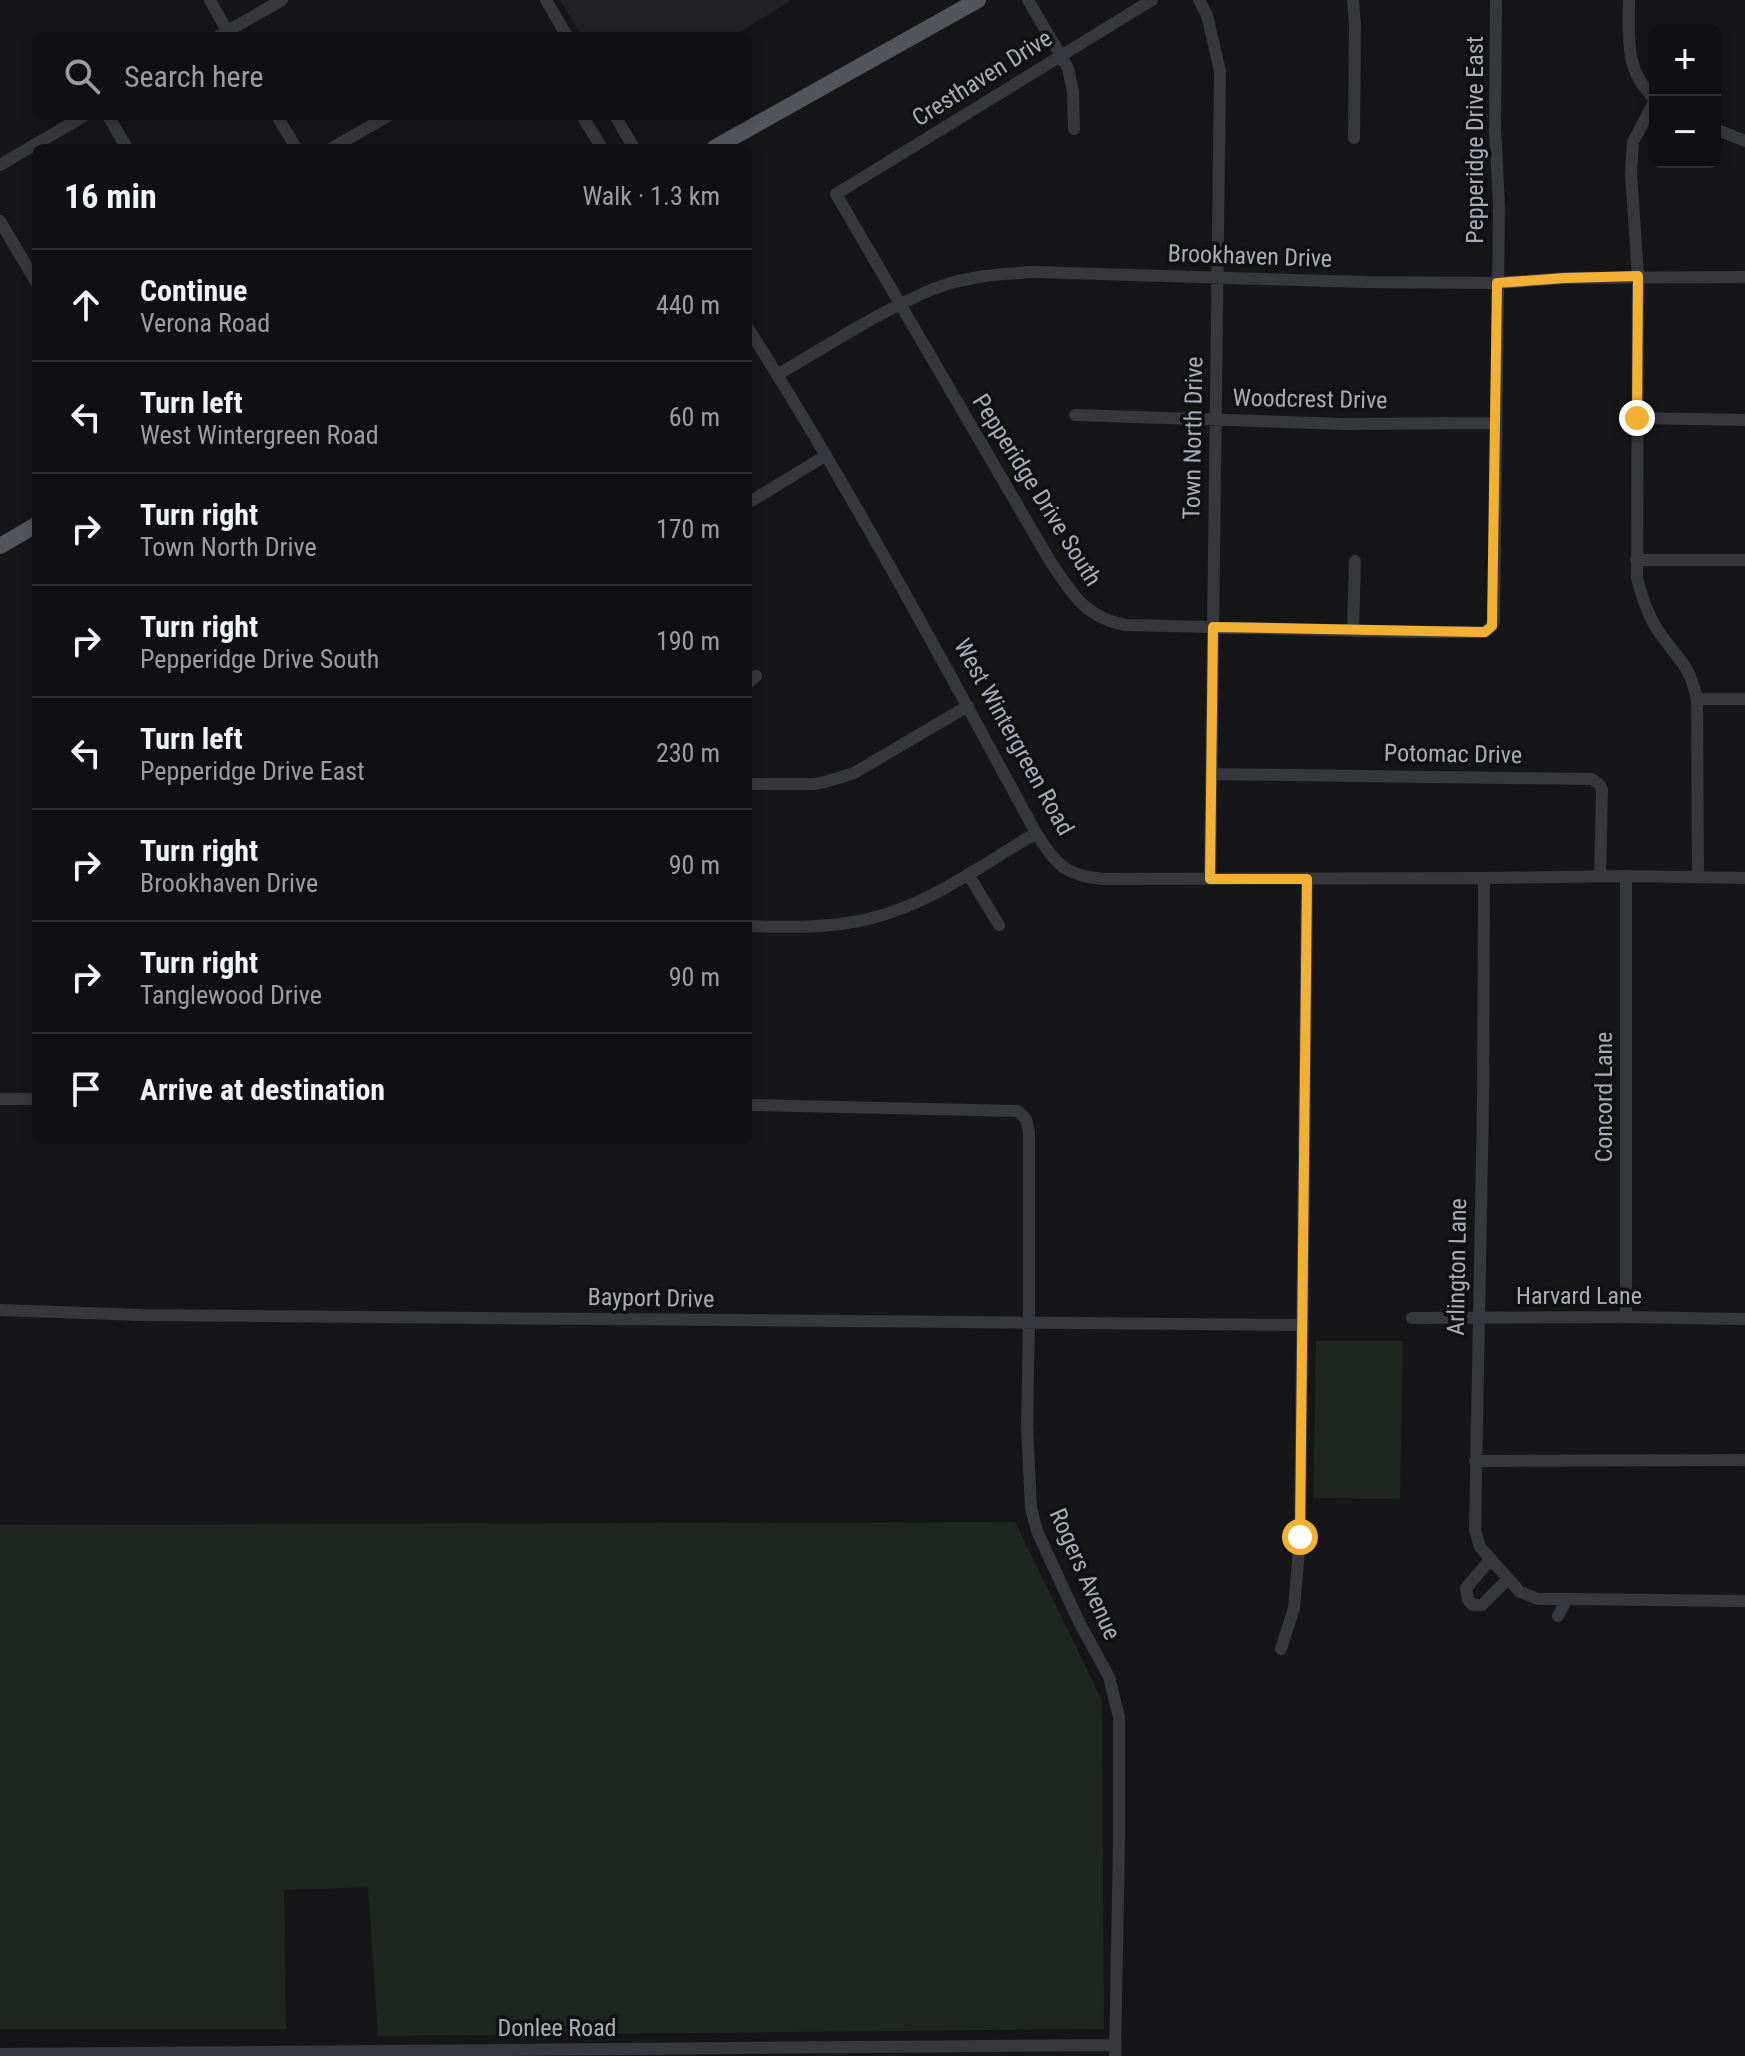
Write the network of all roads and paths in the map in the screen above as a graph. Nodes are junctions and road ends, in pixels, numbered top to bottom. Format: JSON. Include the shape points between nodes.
{"nodes":[{"id":1,"x":210,"y":0,"type":"edge"},
{"id":2,"x":282,"y":0,"type":"edge"},
{"id":3,"x":546,"y":0,"type":"edge"},
{"id":4,"x":978,"y":0,"type":"edge"},
{"id":5,"x":1028,"y":0,"type":"edge"},
{"id":6,"x":1152,"y":0,"type":"edge"},
{"id":7,"x":1199,"y":0,"type":"edge"},
{"id":8,"x":1353,"y":0,"type":"edge"},
{"id":9,"x":1496,"y":0,"type":"edge"},
{"id":10,"x":1629,"y":0,"type":"edge"},
{"id":11,"x":224,"y":32,"type":"edge"},
{"id":12,"x":228,"y":32,"type":"edge"},
{"id":13,"x":565,"y":32,"type":"edge"},
{"id":14,"x":1060,"y":55,"type":"junction"},
{"id":15,"x":1652,"y":96,"type":"edge"},
{"id":16,"x":1649,"y":111,"type":"edge"},
{"id":17,"x":77,"y":120,"type":"edge"},
{"id":18,"x":110,"y":120,"type":"edge"},
{"id":19,"x":279,"y":120,"type":"edge"},
{"id":20,"x":381,"y":120,"type":"edge"},
{"id":21,"x":584,"y":120,"type":"edge"},
{"id":22,"x":617,"y":120,"type":"edge"},
{"id":23,"x":1074,"y":129,"type":"dead end"},
{"id":24,"x":1721,"y":131,"type":"edge"},
{"id":25,"x":1354,"y":138,"type":"dead end"},
{"id":26,"x":1745,"y":141,"type":"edge"},
{"id":27,"x":36,"y":144,"type":"edge"},
{"id":28,"x":125,"y":144,"type":"edge"},
{"id":29,"x":294,"y":144,"type":"edge"},
{"id":30,"x":339,"y":144,"type":"edge"},
{"id":31,"x":600,"y":144,"type":"edge"},
{"id":32,"x":632,"y":144,"type":"edge"},
{"id":33,"x":721,"y":144,"type":"edge"},
{"id":34,"x":32,"y":146,"type":"edge"},
{"id":35,"x":0,"y":165,"type":"edge"},
{"id":36,"x":836,"y":194,"type":"joint"},
{"id":37,"x":0,"y":221,"type":"edge"},
{"id":38,"x":32,"y":275,"type":"edge"},
{"id":39,"x":1217,"y":276,"type":"junction"},
{"id":40,"x":1638,"y":276,"type":"junction"},
{"id":41,"x":1745,"y":277,"type":"edge"},
{"id":42,"x":1497,"y":283,"type":"junction"},
{"id":43,"x":899,"y":305,"type":"junction"},
{"id":44,"x":752,"y":334,"type":"edge"},
{"id":45,"x":777,"y":375,"type":"junction"},
{"id":46,"x":1075,"y":415,"type":"dead end"},
{"id":47,"x":1637,"y":418,"type":"junction"},
{"id":48,"x":1216,"y":419,"type":"junction"},
{"id":49,"x":1745,"y":420,"type":"edge"},
{"id":50,"x":1496,"y":423,"type":"junction"},
{"id":51,"x":825,"y":456,"type":"junction"},
{"id":52,"x":752,"y":501,"type":"edge"},
{"id":53,"x":32,"y":527,"type":"edge"},
{"id":54,"x":0,"y":546,"type":"edge"},
{"id":55,"x":1636,"y":560,"type":"junction"},
{"id":56,"x":1745,"y":560,"type":"edge"},
{"id":57,"x":1355,"y":561,"type":"dead end"},
{"id":58,"x":1494,"y":616,"type":"joint"},
{"id":59,"x":1213,"y":627,"type":"junction"},
{"id":60,"x":1353,"y":631,"type":"junction"},
{"id":61,"x":1697,"y":699,"type":"junction"},
{"id":62,"x":1745,"y":699,"type":"edge"},
{"id":63,"x":968,"y":706,"type":"junction"},
{"id":64,"x":1212,"y":774,"type":"junction"},
{"id":65,"x":752,"y":784,"type":"edge"},
{"id":66,"x":1036,"y":833,"type":"junction"},
{"id":67,"x":968,"y":874,"type":"junction"},
{"id":68,"x":1600,"y":876,"type":"junction"},
{"id":69,"x":1626,"y":876,"type":"junction"},
{"id":70,"x":1698,"y":877,"type":"junction"},
{"id":71,"x":1484,"y":878,"type":"junction"},
{"id":72,"x":1745,"y":878,"type":"edge"},
{"id":73,"x":1210,"y":879,"type":"junction"},
{"id":74,"x":1307,"y":879,"type":"junction"},
{"id":75,"x":999,"y":925,"type":"dead end"},
{"id":76,"x":752,"y":926,"type":"edge"},
{"id":77,"x":0,"y":1099,"type":"edge"},
{"id":78,"x":32,"y":1099,"type":"edge"},
{"id":79,"x":752,"y":1105,"type":"edge"},
{"id":80,"x":0,"y":1310,"type":"edge"},
{"id":81,"x":1479,"y":1317,"type":"junction"},
{"id":82,"x":1626,"y":1317,"type":"junction"},
{"id":83,"x":1412,"y":1318,"type":"dead end"},
{"id":84,"x":1745,"y":1319,"type":"edge"},
{"id":85,"x":1029,"y":1324,"type":"junction"},
{"id":86,"x":1301,"y":1325,"type":"junction"},
{"id":87,"x":1745,"y":1460,"type":"edge"},
{"id":88,"x":1475,"y":1461,"type":"junction"},
{"id":89,"x":1490,"y":1560,"type":"junction"},
{"id":90,"x":1508,"y":1579,"type":"junction"},
{"id":91,"x":1567,"y":1599,"type":"junction"},
{"id":92,"x":1745,"y":1601,"type":"edge"},
{"id":93,"x":1558,"y":1616,"type":"dead end"},
{"id":94,"x":1281,"y":1649,"type":"dead end"},
{"id":95,"x":1115,"y":2051,"type":"edge"},
{"id":96,"x":688,"y":2052,"type":"edge"},
{"id":97,"x":407,"y":2053,"type":"edge"},
{"id":98,"x":549,"y":2053,"type":"edge"},
{"id":99,"x":0,"y":2054,"type":"edge"},
{"id":100,"x":273,"y":2054,"type":"edge"},
{"id":101,"x":39,"y":2055,"type":"edge"}],
"edges":[{"from":1,"to":11,"type":"street"},
{"from":2,"to":12,"type":"street"},
{"from":3,"to":13,"type":"street"},
{"from":4,"to":33,"type":"main road"},
{"from":5,"to":14,"type":"street"},
{"from":6,"to":14,"type":"street","name":"Cresthaven Drive"},
{"from":7,"to":39,"type":"street","name":"Town North Drive","via":[[1220,71]]},
{"from":8,"to":25,"type":"street"},
{"from":9,"to":42,"type":"street","name":"Pepperidge Drive East"},
{"from":10,"to":15,"type":"street","via":[[1632,65]]},
{"from":14,"to":23,"type":"street","via":[[1073,92]]},
{"from":14,"to":36,"type":"street","name":"Cresthaven Drive"},
{"from":16,"to":40,"type":"street","via":[[1633,142]]},
{"from":17,"to":27,"type":"street"},
{"from":18,"to":28,"type":"street"},
{"from":19,"to":29,"type":"street"},
{"from":20,"to":30,"type":"street"},
{"from":21,"to":31,"type":"street"},
{"from":22,"to":32,"type":"street"},
{"from":24,"to":26,"type":"street"},
{"from":34,"to":35,"type":"street"},
{"from":36,"to":43,"type":"street","name":"Pepperidge Drive South"},
{"from":37,"to":38,"type":"street"},
{"from":39,"to":42,"type":"street","name":"Brookhaven Drive"},
{"from":39,"to":43,"type":"street","name":"Brookhaven Drive","via":[[996,274],[937,288]]},
{"from":39,"to":48,"type":"street","name":"Town North Drive"},
{"from":40,"to":41,"type":"street","name":"Brookhaven Drive"},
{"from":40,"to":42,"type":"street","name":"Brookhaven Drive"},
{"from":40,"to":47,"type":"street"},
{"from":42,"to":50,"type":"street","name":"Pepperidge Drive East"},
{"from":43,"to":45,"type":"street","name":"Brookhaven Drive"},
{"from":43,"to":59,"type":"street","name":"Pepperidge Drive South","via":[[1077,600],[1116,623]]},
{"from":44,"to":45,"type":"street","name":"West Wintergreen Road"},
{"from":45,"to":51,"type":"street","name":"West Wintergreen Road"},
{"from":46,"to":48,"type":"street","name":"Woodcrest Drive"},
{"from":47,"to":49,"type":"street"},
{"from":47,"to":55,"type":"street"},
{"from":48,"to":50,"type":"street","name":"Woodcrest Drive"},
{"from":48,"to":59,"type":"street","name":"Town North Drive"},
{"from":50,"to":58,"type":"street","name":"Pepperidge Drive East"},
{"from":51,"to":52,"type":"street"},
{"from":51,"to":63,"type":"street","name":"West Wintergreen Road"},
{"from":53,"to":54,"type":"main road"},
{"from":55,"to":56,"type":"street"},
{"from":55,"to":61,"type":"street","via":[[1647,610],[1685,664]]},
{"from":57,"to":60,"type":"street"},
{"from":58,"to":60,"type":"street","name":"Pepperidge Drive South","via":[[1485,632]]},
{"from":59,"to":60,"type":"street","name":"Pepperidge Drive South"},
{"from":59,"to":64,"type":"street","name":"Town North Drive"},
{"from":61,"to":62,"type":"street"},
{"from":61,"to":70,"type":"street"},
{"from":63,"to":65,"type":"street","via":[[854,773],[814,784]]},
{"from":63,"to":66,"type":"street","name":"West Wintergreen Road"},
{"from":64,"to":68,"type":"street","name":"Potomac Drive","via":[[1592,779],[1602,790]]},
{"from":64,"to":73,"type":"street","name":"Town North Drive"},
{"from":66,"to":67,"type":"street"},
{"from":66,"to":73,"type":"street","name":"West Wintergreen Road","via":[[1060,864],[1081,877]]},
{"from":67,"to":75,"type":"street"},
{"from":67,"to":76,"type":"street","via":[[923,900],[847,924]]},
{"from":68,"to":69,"type":"street","name":"West Wintergreen Road"},
{"from":68,"to":71,"type":"street","name":"West Wintergreen Road"},
{"from":69,"to":70,"type":"street","name":"West Wintergreen Road"},
{"from":69,"to":82,"type":"street","name":"Concord Lane"},
{"from":70,"to":72,"type":"street","name":"West Wintergreen Road"},
{"from":71,"to":74,"type":"street","name":"West Wintergreen Road"},
{"from":71,"to":81,"type":"street","name":"Arlington Lane"},
{"from":73,"to":74,"type":"street","name":"West Wintergreen Road"},
{"from":74,"to":86,"type":"street"},
{"from":77,"to":78,"type":"street"},
{"from":79,"to":85,"type":"street","name":"Rogers Avenue","via":[[1018,1111],[1029,1132]]},
{"from":80,"to":85,"type":"street","name":"Bayport Drive"},
{"from":81,"to":82,"type":"street","name":"Harvard Lane"},
{"from":81,"to":83,"type":"street","name":"Harvard Lane"},
{"from":81,"to":88,"type":"street","name":"Arlington Lane"},
{"from":82,"to":84,"type":"street","name":"Harvard Lane"},
{"from":85,"to":86,"type":"street","name":"Bayport Drive"},
{"from":85,"to":95,"type":"street","name":"Rogers Avenue","via":[[1031,1508],[1054,1568],[1109,1677],[1119,1717]]},
{"from":86,"to":94,"type":"street","via":[[1300,1537],[1294,1608]]},
{"from":87,"to":88,"type":"street"},
{"from":88,"to":89,"type":"street","name":"Arlington Lane","via":[[1475,1530]]},
{"from":89,"to":90,"type":"street","name":"Arlington Lane"},
{"from":89,"to":90,"type":"street","via":[[1466,1588],[1468,1600],[1482,1605]]},
{"from":90,"to":91,"type":"street","name":"Arlington Lane","via":[[1528,1597]]},
{"from":91,"to":92,"type":"street","name":"Arlington Lane"},
{"from":91,"to":93,"type":"street"},
{"from":95,"to":96,"type":"street","name":"Donlee Road"},
{"from":96,"to":98,"type":"street","name":"Donlee Road"},
{"from":97,"to":98,"type":"street","name":"Donlee Road"},
{"from":97,"to":100,"type":"street","name":"Donlee Road"},
{"from":99,"to":101,"type":"street","name":"Donlee Road"},
{"from":100,"to":101,"type":"street","name":"Donlee Road"}]}
